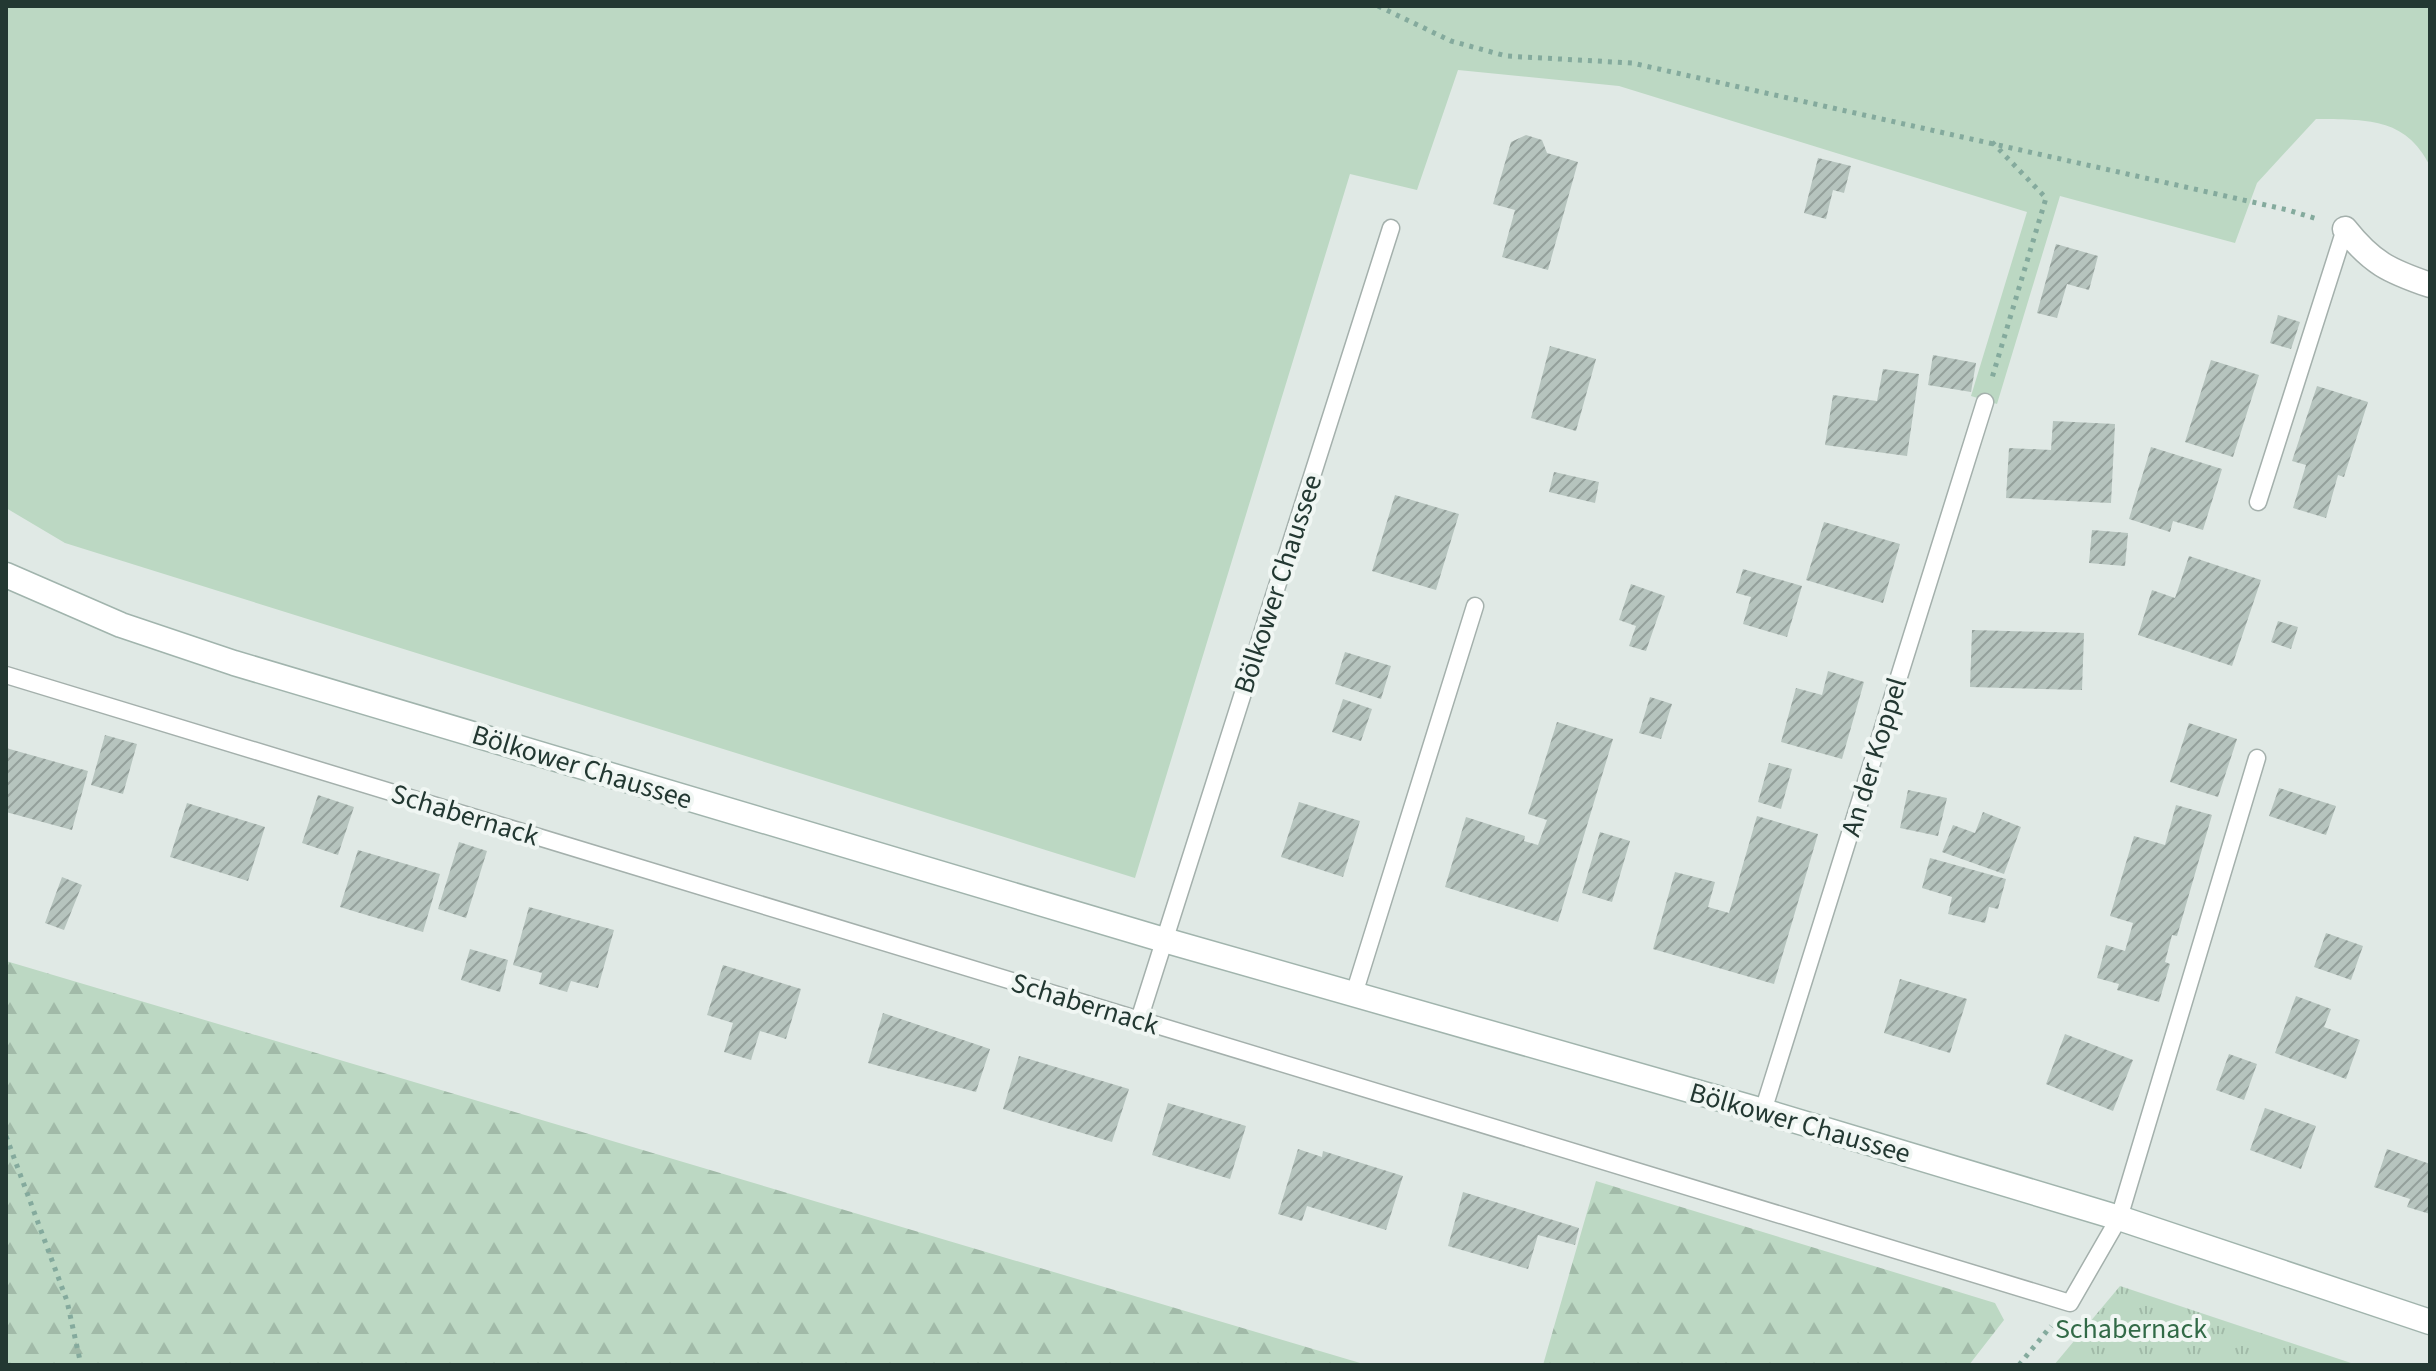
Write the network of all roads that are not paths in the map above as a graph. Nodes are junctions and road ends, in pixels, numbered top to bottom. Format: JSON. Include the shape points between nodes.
{"nodes":[{"id":1,"x":1391,"y":228,"type":"dead end"},
{"id":2,"x":2345,"y":229,"type":"joint"},
{"id":3,"x":2430,"y":285,"type":"edge"},
{"id":4,"x":1985,"y":402,"type":"road end"},
{"id":5,"x":2258,"y":502,"type":"dead end"},
{"id":6,"x":6,"y":575,"type":"edge"},
{"id":7,"x":1475,"y":606,"type":"dead end"},
{"id":8,"x":6,"y":675,"type":"edge"},
{"id":9,"x":2257,"y":758,"type":"dead end"},
{"id":10,"x":1164,"y":940,"type":"junction"},
{"id":11,"x":1354,"y":994,"type":"junction"},
{"id":12,"x":1139,"y":1020,"type":"junction"},
{"id":13,"x":1763,"y":1111,"type":"junction"},
{"id":14,"x":2119,"y":1218,"type":"junction"},
{"id":15,"x":2430,"y":1322,"type":"edge"}],
"edges":[{"from":1,"to":10,"type":"lane","name":"Bölkower Chaussee"},
{"from":2,"to":3,"type":"street","via":[[2368,258]]},
{"from":2,"to":5,"type":"lane"},
{"from":4,"to":13,"type":"lane","name":"An der Koppel"},
{"from":6,"to":10,"type":"street","name":"Bölkower Chaussee","via":[[121,625],[234,663]]},
{"from":7,"to":11,"type":"lane"},
{"from":8,"to":12,"type":"lane","name":"Schabernack"},
{"from":9,"to":14,"type":"lane"},
{"from":10,"to":11,"type":"street","name":"Bölkower Chaussee"},
{"from":10,"to":12,"type":"lane","name":"Bölkower Chaussee"},
{"from":11,"to":13,"type":"street","name":"Bölkower Chaussee"},
{"from":12,"to":14,"type":"lane","name":"Schabernack","via":[[2070,1303]]},
{"from":13,"to":14,"type":"street","name":"Bölkower Chaussee"},
{"from":14,"to":15,"type":"street","name":"Bölkower Chaussee"}]}
